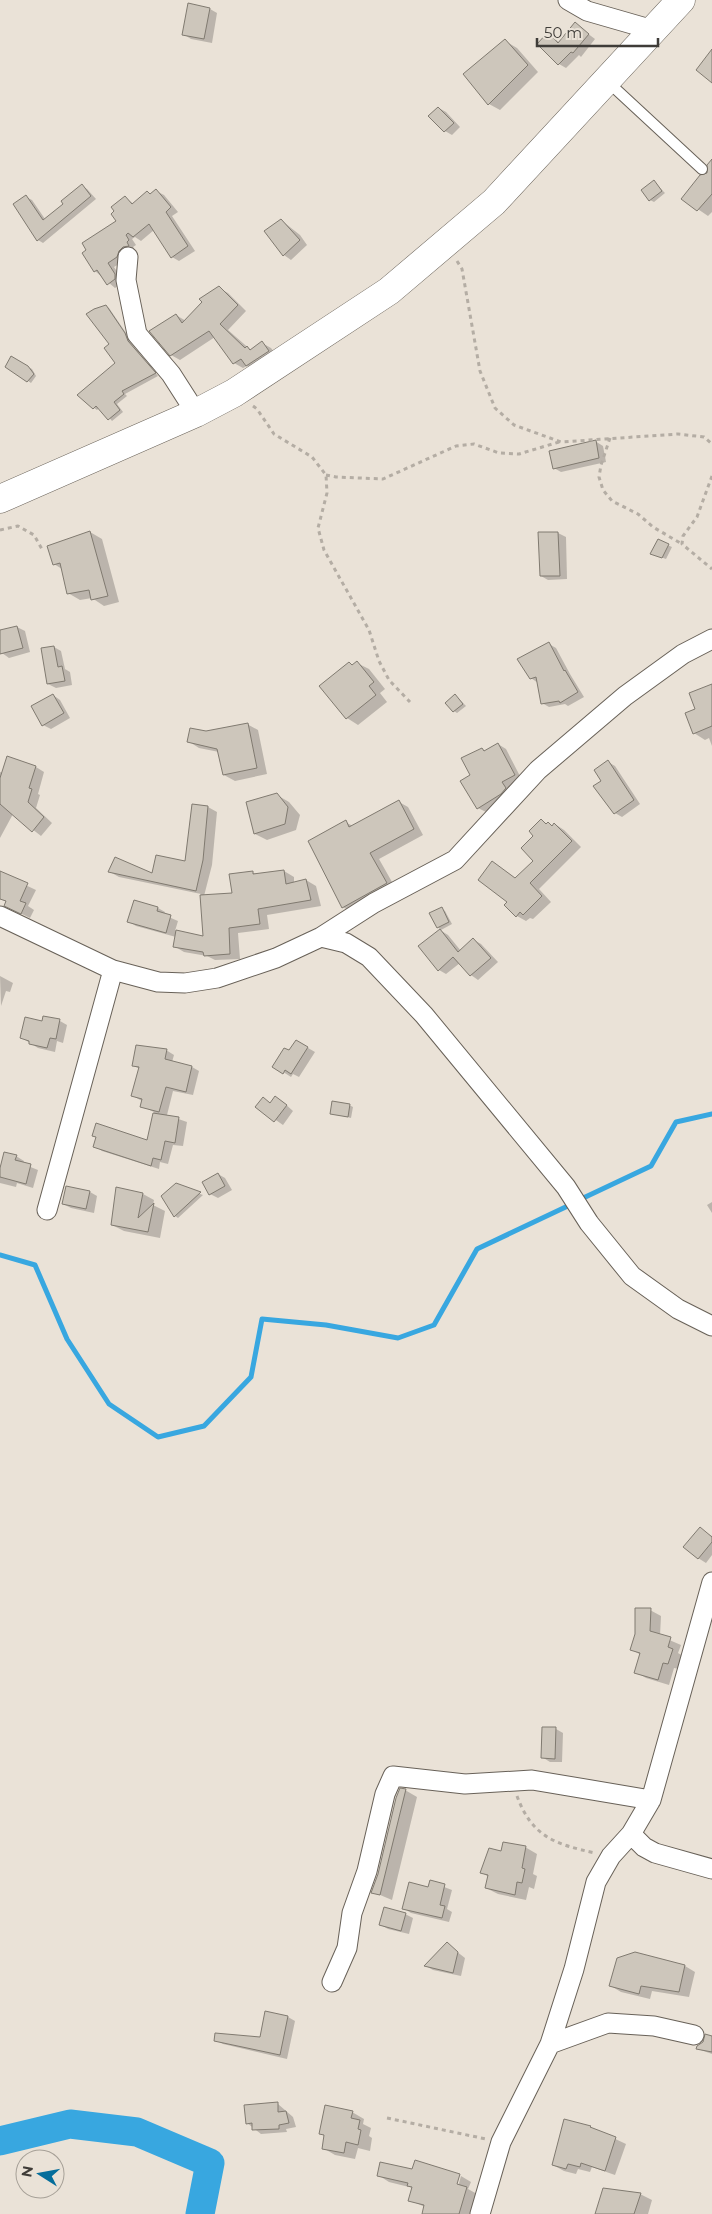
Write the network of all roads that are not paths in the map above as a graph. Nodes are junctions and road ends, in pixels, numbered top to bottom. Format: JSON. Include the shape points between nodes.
{"nodes":[{"id":1,"x":568,"y":0,"type":"edge"},
{"id":2,"x":680,"y":0,"type":"edge"},
{"id":3,"x":653,"y":30,"type":"junction"},
{"id":4,"x":606,"y":80,"type":"junction"},
{"id":5,"x":702,"y":169,"type":"dead end"},
{"id":6,"x":128,"y":257,"type":"dead end"},
{"id":7,"x":196,"y":413,"type":"junction"},
{"id":8,"x":0,"y":498,"type":"edge"},
{"id":9,"x":712,"y":639,"type":"edge"},
{"id":10,"x":0,"y":916,"type":"edge"},
{"id":11,"x":321,"y":937,"type":"junction"},
{"id":12,"x":113,"y":970,"type":"junction"},
{"id":13,"x":48,"y":1210,"type":"dead end"},
{"id":14,"x":712,"y":1326,"type":"edge"},
{"id":15,"x":712,"y":1582,"type":"edge"},
{"id":16,"x":651,"y":1800,"type":"junction"},
{"id":17,"x":632,"y":1834,"type":"junction"},
{"id":18,"x":712,"y":1868,"type":"edge"},
{"id":19,"x":332,"y":1982,"type":"dead end"},
{"id":20,"x":694,"y":2035,"type":"dead end"},
{"id":21,"x":550,"y":2044,"type":"junction"},
{"id":22,"x":480,"y":2214,"type":"edge"}],
"edges":[{"from":1,"to":3,"type":"street","via":[[587,11]]},
{"from":2,"to":3,"type":"main road"},
{"from":3,"to":4,"type":"main road"},
{"from":4,"to":5,"type":"lane"},
{"from":4,"to":7,"type":"main road","via":[[494,202],[390,291],[234,393]]},
{"from":6,"to":7,"type":"street","via":[[126,280],[137,334],[171,374]]},
{"from":7,"to":8,"type":"main road"},
{"from":9,"to":11,"type":"street","via":[[683,654],[625,696],[546,764],[455,860],[374,903]]},
{"from":10,"to":12,"type":"street"},
{"from":11,"to":12,"type":"street","via":[[276,958],[217,978],[185,983],[158,982]]},
{"from":11,"to":14,"type":"street","via":[[346,943],[369,957],[424,1015],[566,1187],[589,1223],[632,1276],[678,1308]]},
{"from":12,"to":13,"type":"street"},
{"from":15,"to":16,"type":"street"},
{"from":16,"to":17,"type":"street"},
{"from":16,"to":19,"type":"street","via":[[532,1780],[465,1784],[393,1776],[385,1794],[352,1913],[347,1948]]},
{"from":17,"to":18,"type":"street","via":[[655,1853]]},
{"from":17,"to":21,"type":"street","via":[[611,1856],[596,1882],[574,1969]]},
{"from":20,"to":21,"type":"street","via":[[618,2022]]},
{"from":21,"to":22,"type":"street","via":[[501,2142]]}]}
